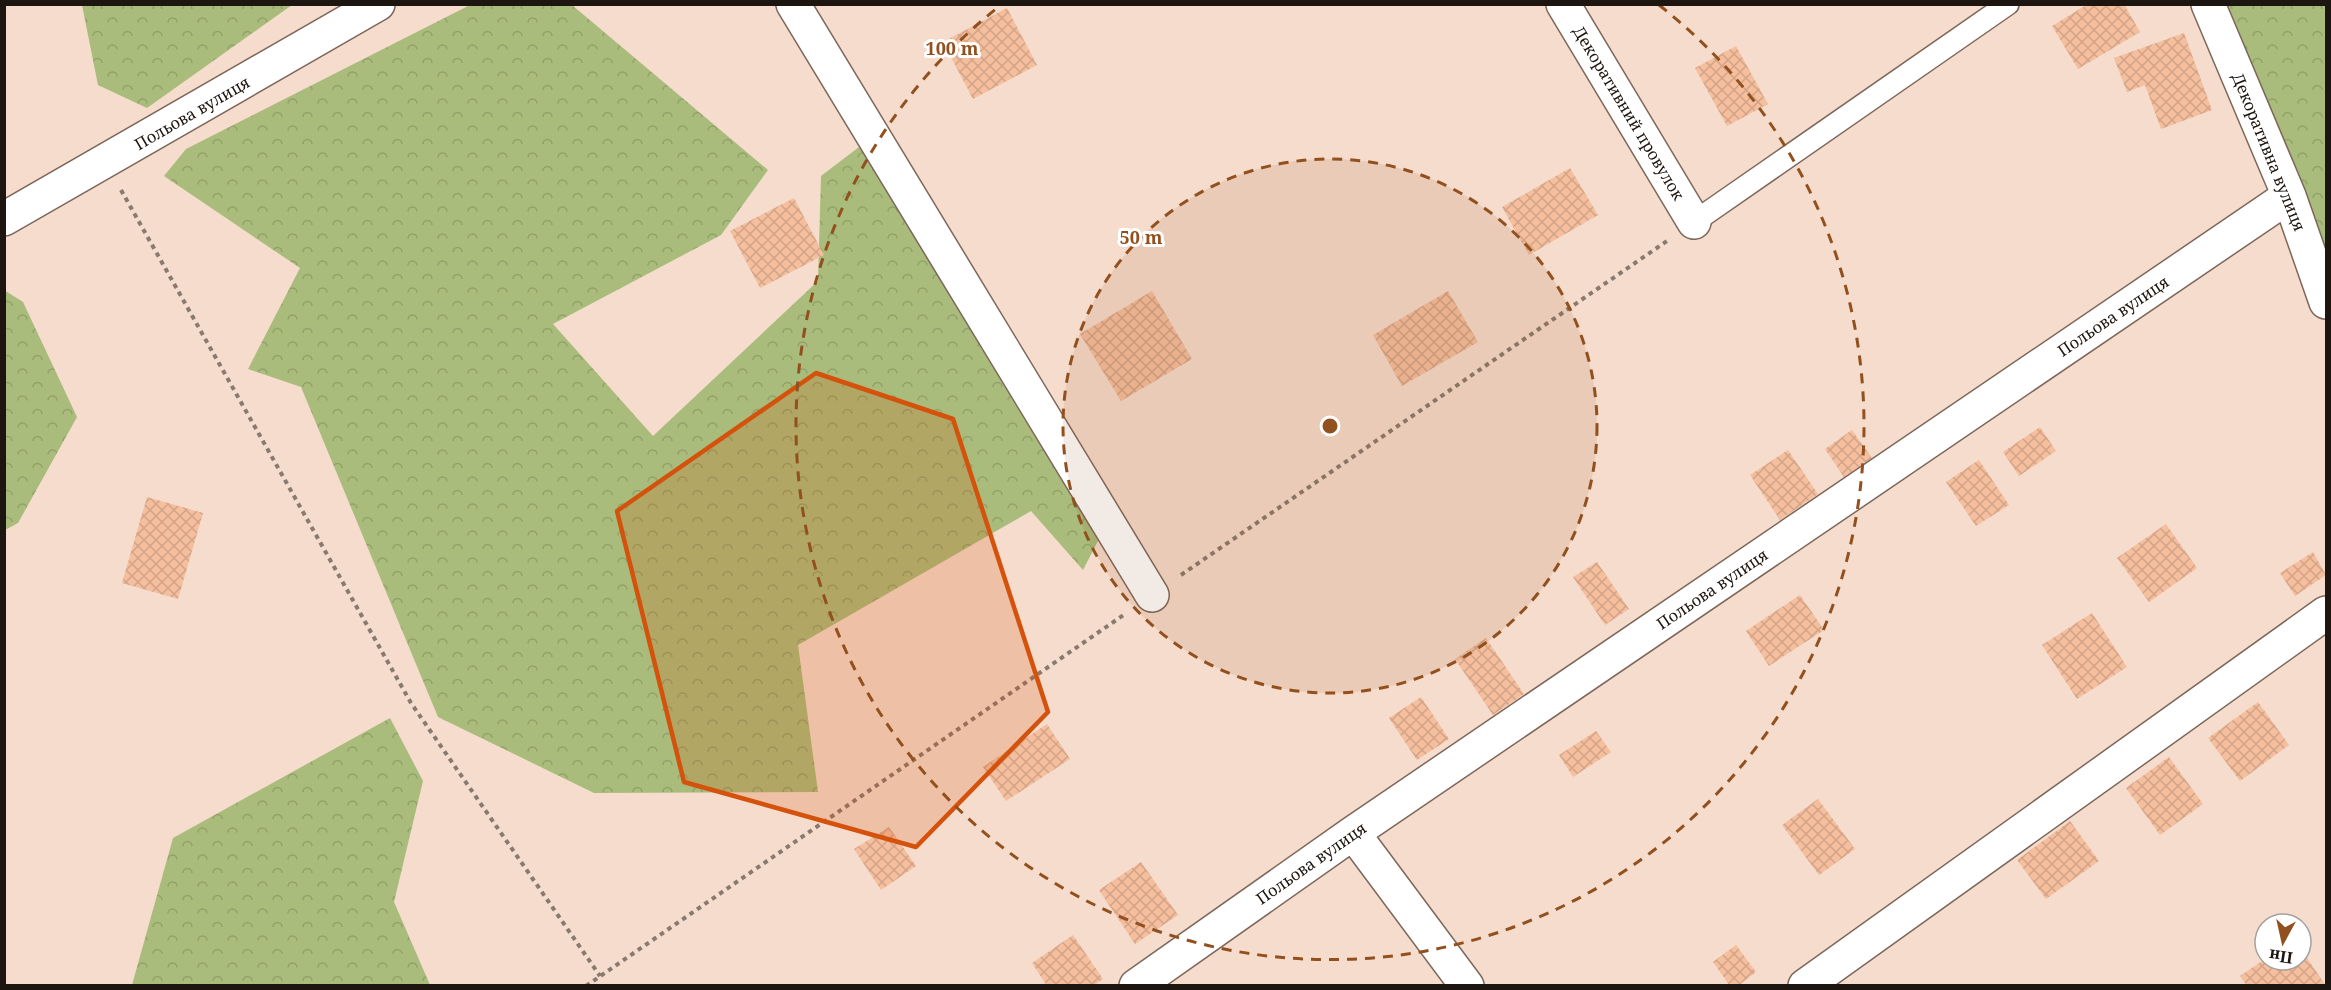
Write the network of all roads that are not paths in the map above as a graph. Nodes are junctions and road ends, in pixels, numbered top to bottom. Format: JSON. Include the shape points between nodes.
{"nodes":[{"id":1,"x":378,"y":4,"type":"edge"},
{"id":2,"x":793,"y":4,"type":"edge"},
{"id":3,"x":1563,"y":4,"type":"edge"},
{"id":4,"x":2008,"y":4,"type":"edge"},
{"id":5,"x":2208,"y":4,"type":"edge"},
{"id":6,"x":2289,"y":196,"type":"junction"},
{"id":7,"x":4,"y":219,"type":"edge"},
{"id":8,"x":1694,"y":222,"type":"joint"},
{"id":9,"x":2326,"y":302,"type":"edge"},
{"id":10,"x":1152,"y":595,"type":"dead end"},
{"id":11,"x":2326,"y":614,"type":"edge"},
{"id":12,"x":1353,"y":833,"type":"junction"},
{"id":13,"x":1136,"y":986,"type":"edge"},
{"id":14,"x":1467,"y":986,"type":"edge"},
{"id":15,"x":1804,"y":986,"type":"edge"}],
"edges":[{"from":1,"to":7,"type":"street","name":"Польова вулиця"},
{"from":2,"to":10,"type":"street"},
{"from":3,"to":8,"type":"street","name":"Декоративний провулок"},
{"from":4,"to":8,"type":"lane"},
{"from":5,"to":6,"type":"street","name":"Декоративна вулиця"},
{"from":6,"to":9,"type":"street","name":"Декоративна вулиця"},
{"from":6,"to":12,"type":"street","name":"Польова вулиця"},
{"from":11,"to":15,"type":"street"},
{"from":12,"to":13,"type":"street","name":"Польова вулиця"},
{"from":12,"to":14,"type":"street"}]}
